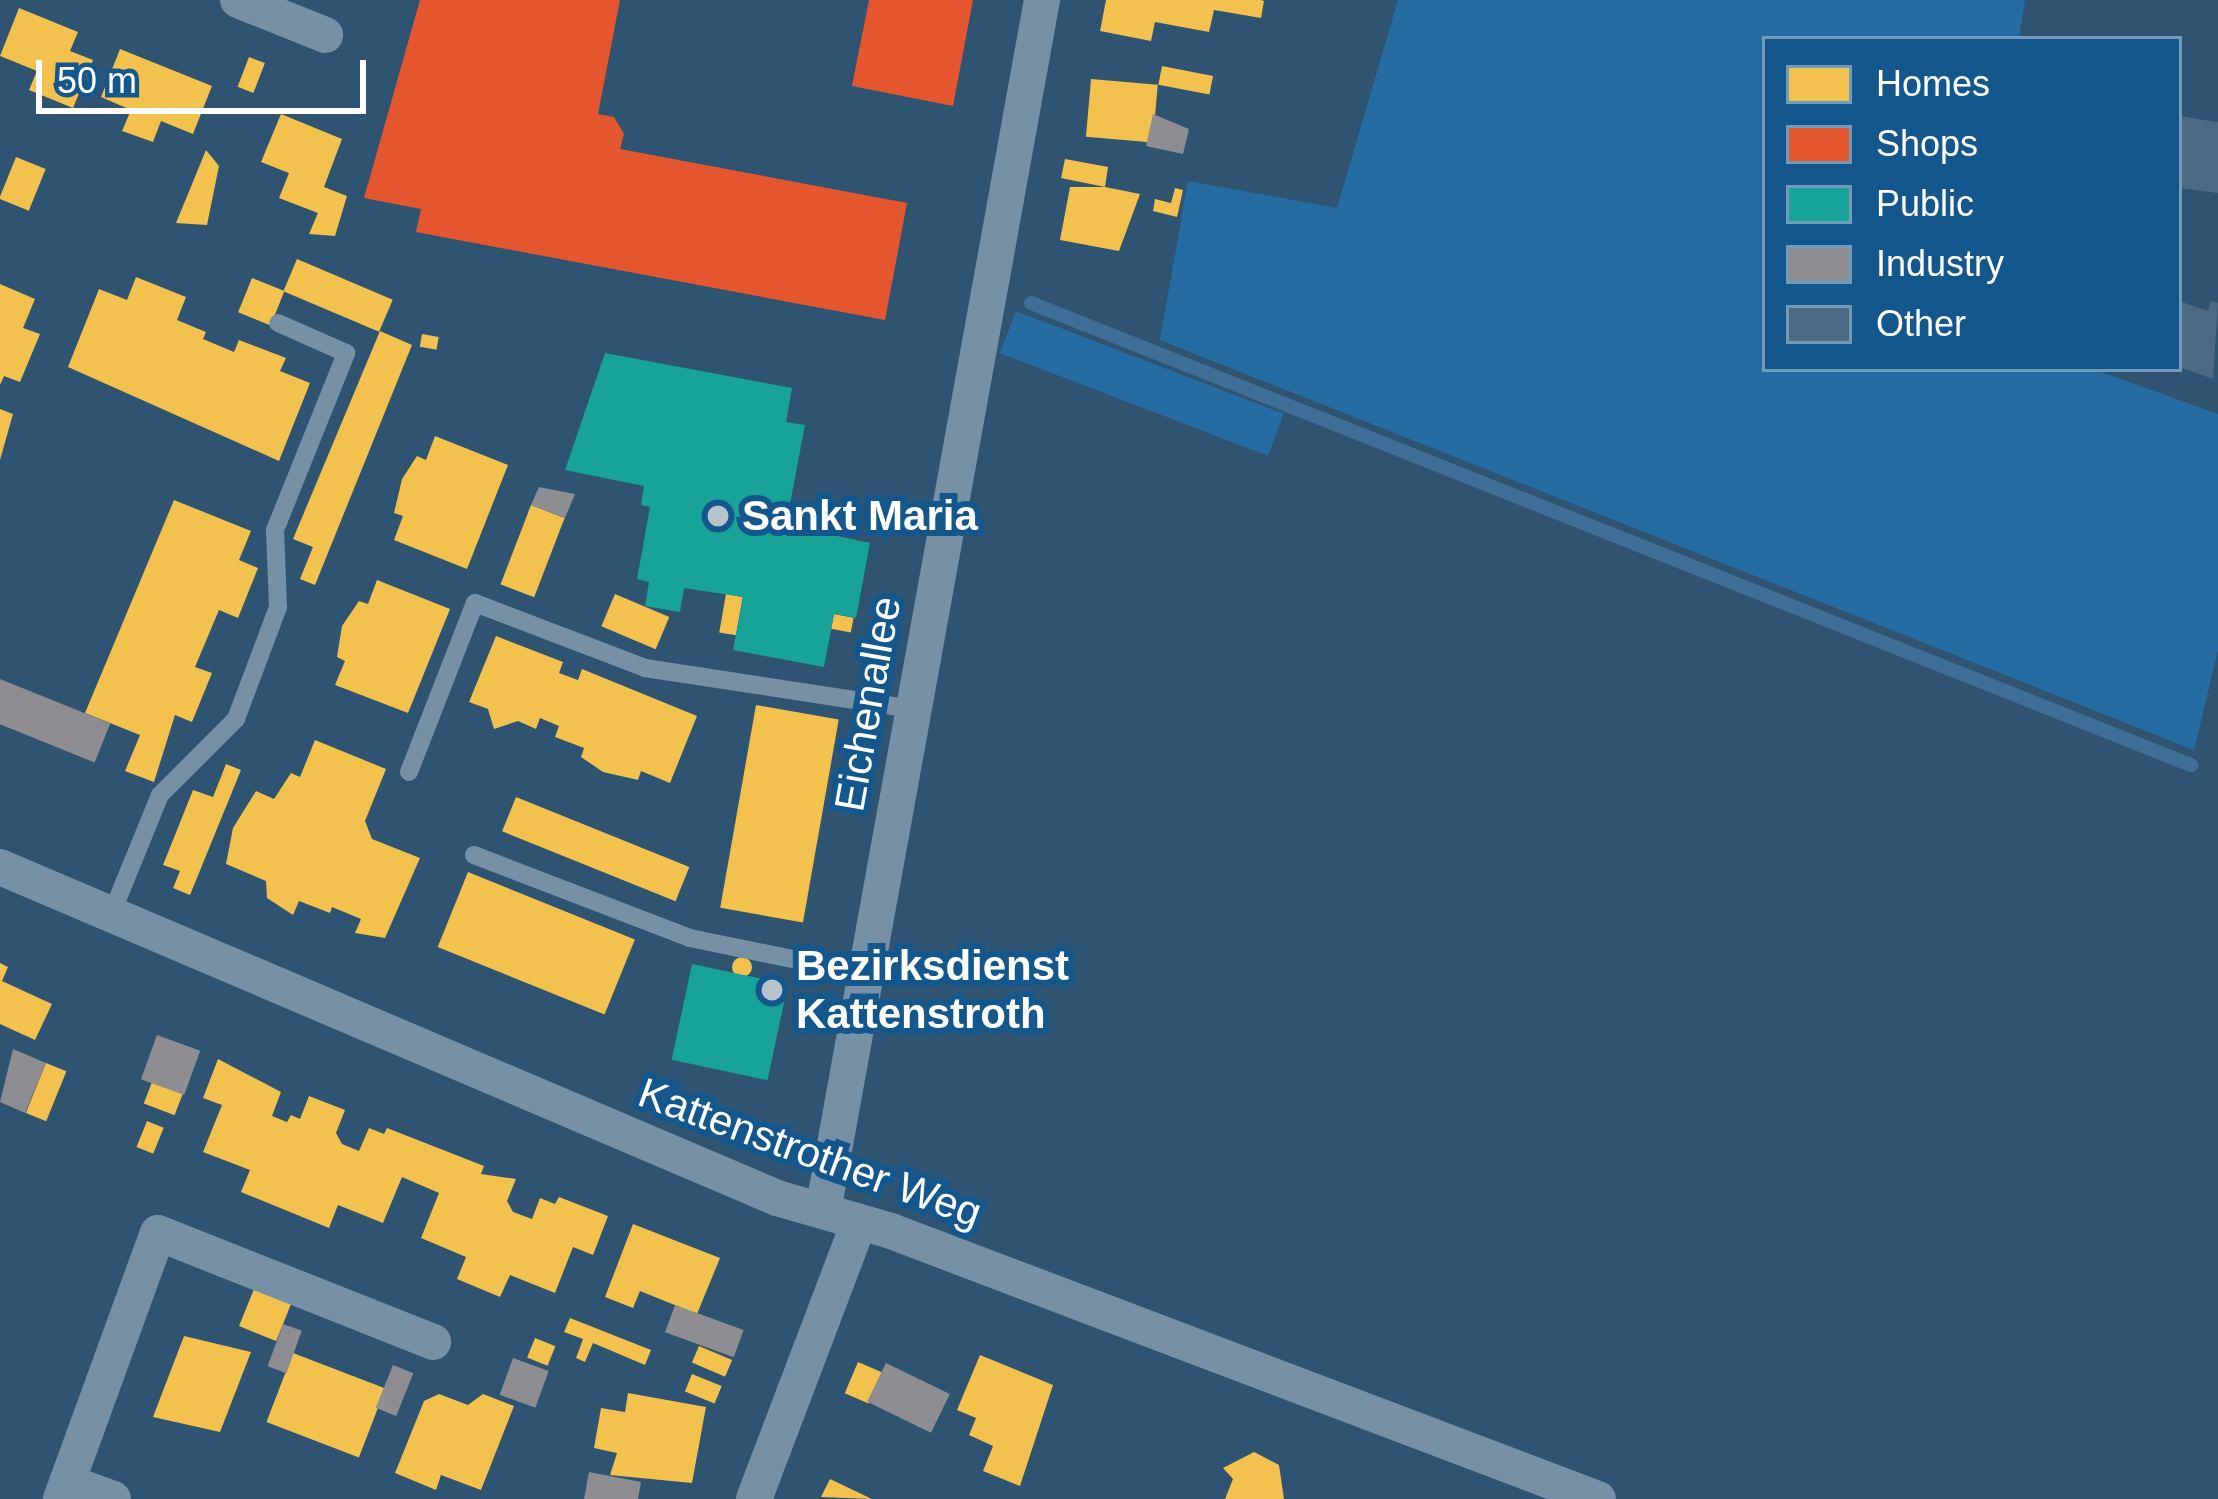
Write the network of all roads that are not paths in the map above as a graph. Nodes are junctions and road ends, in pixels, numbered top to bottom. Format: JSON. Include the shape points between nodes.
{"nodes":[{"id":1,"x":238,"y":0,"type":"edge"},
{"id":2,"x":1042,"y":0,"type":"edge"},
{"id":3,"x":325,"y":35,"type":"dead end"},
{"id":4,"x":278,"y":323,"type":"dead end"},
{"id":5,"x":913,"y":709,"type":"junction"},
{"id":6,"x":409,"y":772,"type":"dead end"},
{"id":7,"x":474,"y":855,"type":"dead end"},
{"id":8,"x":0,"y":867,"type":"edge"},
{"id":9,"x":111,"y":915,"type":"junction"},
{"id":10,"x":866,"y":974,"type":"junction"},
{"id":11,"x":823,"y":1211,"type":"junction"},
{"id":12,"x":859,"y":1222,"type":"junction"},
{"id":13,"x":433,"y":1342,"type":"dead end"},
{"id":14,"x":64,"y":1490,"type":"edge"},
{"id":15,"x":113,"y":1499,"type":"edge"},
{"id":16,"x":754,"y":1499,"type":"edge"},
{"id":17,"x":1598,"y":1499,"type":"edge"}],
"edges":[{"from":1,"to":3,"type":"street"},
{"from":2,"to":5,"type":"street","name":"Eichenallee"},
{"from":4,"to":9,"type":"lane","via":[[346,352],[275,530],[278,608],[236,719],[160,795]]},
{"from":5,"to":6,"type":"lane","via":[[645,668],[475,603]]},
{"from":5,"to":10,"type":"street","name":"Eichenallee"},
{"from":7,"to":10,"type":"lane","via":[[690,938]]},
{"from":8,"to":9,"type":"street","name":"Kattenstrother Weg"},
{"from":9,"to":11,"type":"street","name":"Kattenstrother Weg"},
{"from":10,"to":11,"type":"street","name":"Eichenallee"},
{"from":11,"to":12,"type":"street","name":"Kattenstrother Weg"},
{"from":12,"to":16,"type":"street"},
{"from":12,"to":17,"type":"street","name":"Kattenstrother Weg"},
{"from":13,"to":14,"type":"street","via":[[158,1233]]},
{"from":14,"to":15,"type":"street"}]}
